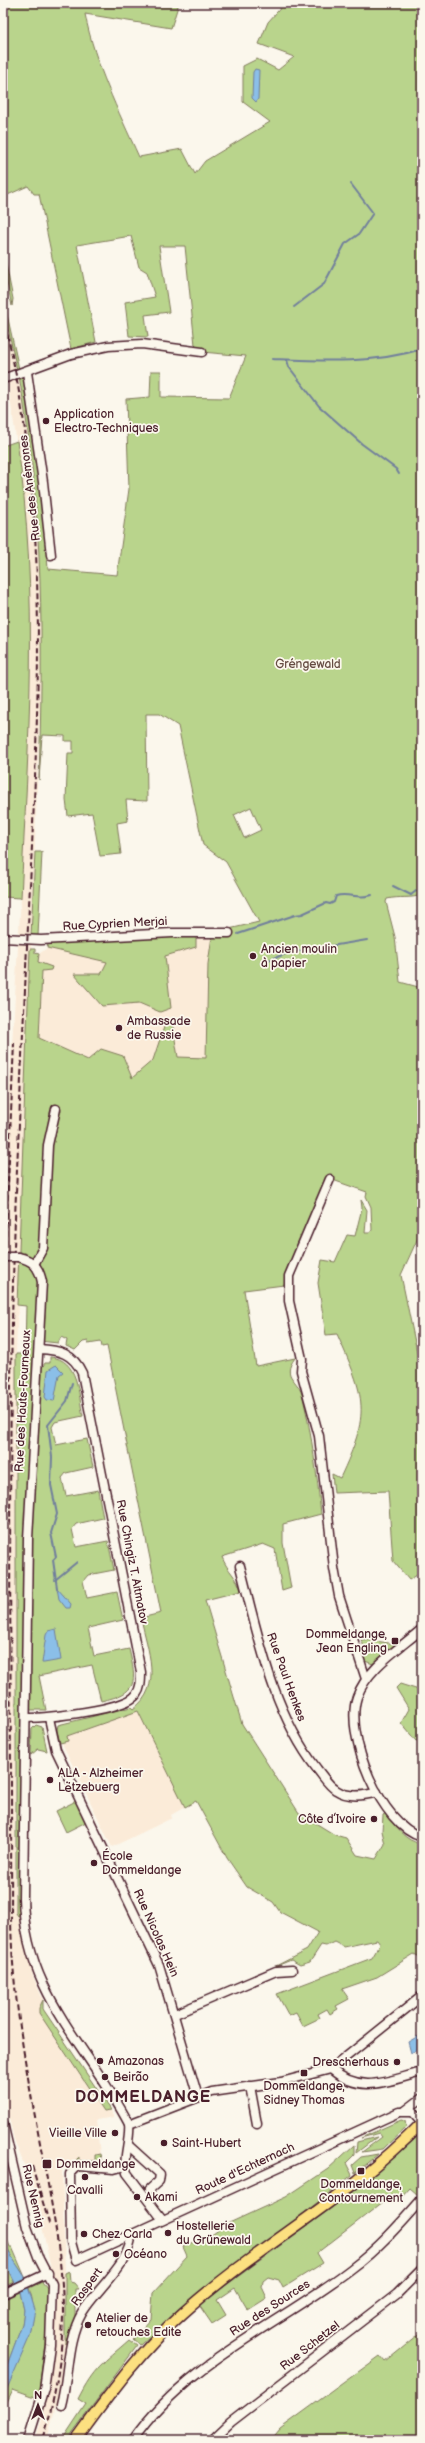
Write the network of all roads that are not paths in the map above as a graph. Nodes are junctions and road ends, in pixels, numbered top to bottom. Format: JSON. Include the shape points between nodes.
{"nodes":[{"id":1,"x":202,"y":352,"type":"dead end"},
{"id":2,"x":27,"y":372,"type":"junction"},
{"id":3,"x":3,"y":379,"type":"edge"},
{"id":4,"x":50,"y":555,"type":"dead end"},
{"id":5,"x":229,"y":932,"type":"dead end"},
{"id":6,"x":3,"y":938,"type":"edge"},
{"id":7,"x":56,"y":1109,"type":"dead end"},
{"id":8,"x":330,"y":1179,"type":"dead end"},
{"id":9,"x":3,"y":1257,"type":"edge"},
{"id":10,"x":34,"y":1264,"type":"junction"},
{"id":11,"x":38,"y":1349,"type":"junction"},
{"id":12,"x":240,"y":1566,"type":"dead end"},
{"id":13,"x":422,"y":1629,"type":"edge"},
{"id":14,"x":366,"y":1679,"type":"junction"},
{"id":15,"x":26,"y":1718,"type":"junction"},
{"id":16,"x":49,"y":1718,"type":"junction"},
{"id":17,"x":377,"y":1792,"type":"junction"},
{"id":18,"x":422,"y":1837,"type":"edge"},
{"id":19,"x":292,"y":1970,"type":"dead end"},
{"id":20,"x":422,"y":1996,"type":"edge"},
{"id":21,"x":176,"y":2014,"type":"junction"},
{"id":22,"x":330,"y":2068,"type":"junction"},
{"id":23,"x":422,"y":2072,"type":"edge"},
{"id":24,"x":250,"y":2086,"type":"junction"},
{"id":25,"x":198,"y":2097,"type":"junction"},
{"id":26,"x":422,"y":2098,"type":"edge"},
{"id":27,"x":405,"y":2111,"type":"junction"},
{"id":28,"x":3,"y":2122,"type":"edge"},
{"id":29,"x":422,"y":2123,"type":"edge"},
{"id":30,"x":129,"y":2124,"type":"junction"},
{"id":31,"x":257,"y":2124,"type":"dead end"},
{"id":32,"x":128,"y":2145,"type":"junction"},
{"id":33,"x":125,"y":2166,"type":"junction"},
{"id":34,"x":150,"y":2189,"type":"dead end"},
{"id":35,"x":422,"y":2199,"type":"edge"},
{"id":36,"x":163,"y":2220,"type":"junction"},
{"id":37,"x":131,"y":2234,"type":"junction"},
{"id":38,"x":422,"y":2269,"type":"edge"},
{"id":39,"x":44,"y":2274,"type":"junction"},
{"id":40,"x":3,"y":2294,"type":"edge"},
{"id":41,"x":62,"y":2405,"type":"dead end"},
{"id":42,"x":28,"y":2440,"type":"edge"},
{"id":43,"x":76,"y":2440,"type":"edge"},
{"id":44,"x":133,"y":2440,"type":"edge"},
{"id":45,"x":212,"y":2440,"type":"edge"}],
"edges":[{"from":1,"to":2,"type":"street","via":[[142,344],[108,346],[71,354]]},
{"from":2,"to":3,"type":"street"},
{"from":2,"to":4,"type":"street","name":"Rue des Anémones","via":[[43,482]]},
{"from":5,"to":6,"type":"street","name":"Rue Cyprien Merjai","via":[[41,940]]},
{"from":7,"to":10,"type":"street","via":[[48,1145],[43,1248]]},
{"from":8,"to":14,"type":"street","via":[[289,1276],[289,1301],[302,1359],[301,1371],[319,1436],[339,1596]]},
{"from":9,"to":10,"type":"street","bridge":true,"via":[[27,1259]]},
{"from":10,"to":11,"type":"street","name":"Rue des Hauts-Fourneaux","via":[[40,1272],[42,1282]]},
{"from":11,"to":15,"type":"street","name":"Rue des Hauts-Fourneaux","via":[[28,1538]]},
{"from":11,"to":16,"type":"street","name":"Rue Chingiz T. Aitmatov","via":[[66,1354],[78,1365],[82,1373],[142,1684],[130,1700]]},
{"from":12,"to":17,"type":"street","name":"Rue Paul Henkes","via":[[268,1670],[282,1708],[306,1755],[336,1790],[363,1796]]},
{"from":13,"to":14,"type":"street"},
{"from":14,"to":17,"type":"street","via":[[357,1696],[355,1723],[361,1752]]},
{"from":15,"to":16,"type":"street","name":"Rue Chingiz T. Aitmatov"},
{"from":15,"to":30,"type":"street","name":"Rue des Hauts-Fourneaux","via":[[23,1898],[26,1930],[38,1974],[52,2006]]},
{"from":16,"to":21,"type":"street","name":"Rue Nicolas Hein","via":[[56,1750],[150,1943]]},
{"from":17,"to":18,"type":"street","via":[[386,1808],[404,1829]]},
{"from":19,"to":21,"type":"street","via":[[276,1971]]},
{"from":20,"to":22,"type":"street"},
{"from":21,"to":25,"type":"street","name":"Rue Nicolas Hein"},
{"from":22,"to":23,"type":"street","via":[[353,2084],[386,2081]]},
{"from":22,"to":24,"type":"street","via":[[281,2082]]},
{"from":24,"to":25,"type":"street"},
{"from":24,"to":31,"type":"street"},
{"from":25,"to":30,"type":"street"},
{"from":26,"to":27,"type":"street","name":"Route d'Echternach"},
{"from":27,"to":29,"type":"street","via":[[413,2112]]},
{"from":27,"to":36,"type":"street","name":"Route d'Echternach"},
{"from":28,"to":39,"type":"street","name":"Rue Nennig","via":[[26,2221]]},
{"from":29,"to":43,"type":"main road","via":[[352,2186],[182,2313],[142,2353]]},
{"from":30,"to":32,"type":"street"},
{"from":32,"to":33,"type":"street"},
{"from":32,"to":34,"type":"street","via":[[160,2174],[159,2181]]},
{"from":33,"to":36,"type":"street","via":[[131,2179]]},
{"from":33,"to":37,"type":"street","name":"Route d'Echternach","via":[[114,2169],[78,2166],[70,2174],[70,2242],[76,2260]]},
{"from":35,"to":44,"type":"street","name":"Rue des Sources","via":[[389,2236],[351,2270],[204,2368],[154,2414]]},
{"from":36,"to":37,"type":"street","name":"Route d'Echternach"},
{"from":37,"to":41,"type":"street","name":"Raspert","via":[[129,2251],[82,2313],[76,2326],[68,2356]]},
{"from":38,"to":45,"type":"street","name":"Rue Schetzel","via":[[397,2294],[231,2422]]},
{"from":39,"to":40,"type":"street"},
{"from":39,"to":42,"type":"street","name":"Raspert","via":[[52,2291],[50,2345],[44,2389]]}]}
